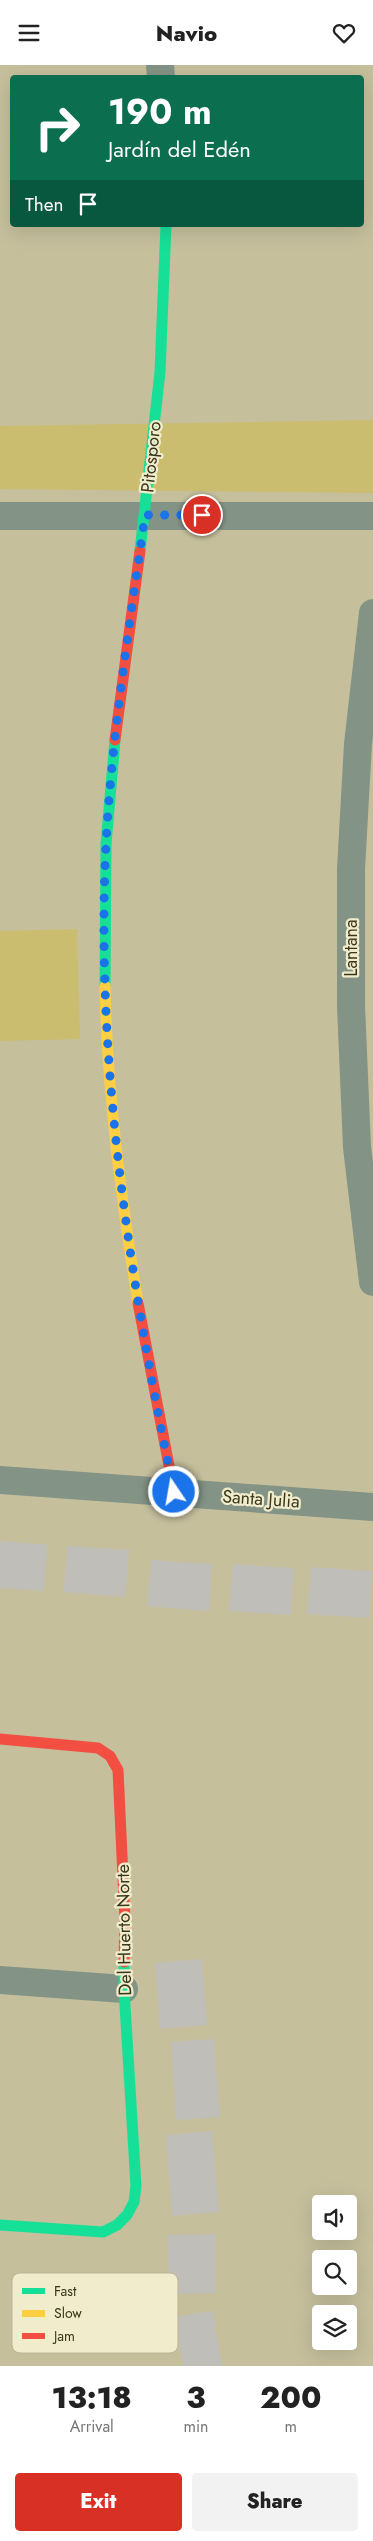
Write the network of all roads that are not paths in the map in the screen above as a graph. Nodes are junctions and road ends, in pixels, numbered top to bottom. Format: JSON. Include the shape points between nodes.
{"nodes":[{"id":1,"x":166,"y":227,"type":"edge"},
{"id":2,"x":145,"y":515,"type":"junction"},
{"id":3,"x":0,"y":516,"type":"edge"},
{"id":4,"x":373,"y":516,"type":"edge"},
{"id":5,"x":373,"y":613,"type":"edge"},
{"id":6,"x":373,"y":1282,"type":"edge"},
{"id":7,"x":0,"y":1480,"type":"edge"},
{"id":8,"x":174,"y":1492,"type":"junction"},
{"id":9,"x":373,"y":1507,"type":"edge"},
{"id":10,"x":0,"y":1739,"type":"edge"},
{"id":11,"x":0,"y":1980,"type":"edge"},
{"id":12,"x":124,"y":1989,"type":"junction"},
{"id":13,"x":0,"y":2225,"type":"edge"}],
"edges":[{"from":1,"to":2,"type":"street","name":"Pitosporo","via":[[163,333]]},
{"from":2,"to":3,"type":"street"},
{"from":2,"to":4,"type":"street"},
{"from":2,"to":8,"type":"street","name":"Pitosporo","via":[[111,766],[106,846],[105,967],[123,1205],[148,1367]]},
{"from":5,"to":6,"type":"street","name":"Lantana","via":[[356,772],[351,1006],[357,1147]]},
{"from":7,"to":8,"type":"street","name":"Santa Julia"},
{"from":8,"to":9,"type":"street","name":"Santa Julia"},
{"from":10,"to":12,"type":"street","name":"Del Huerto Norte","via":[[88,1746],[104,1751],[115,1763],[119,1779],[125,1920]]},
{"from":11,"to":12,"type":"street"},
{"from":12,"to":13,"type":"street","name":"Del Huerto Norte","via":[[136,2186],[133,2208],[114,2228],[103,2232]]}]}
